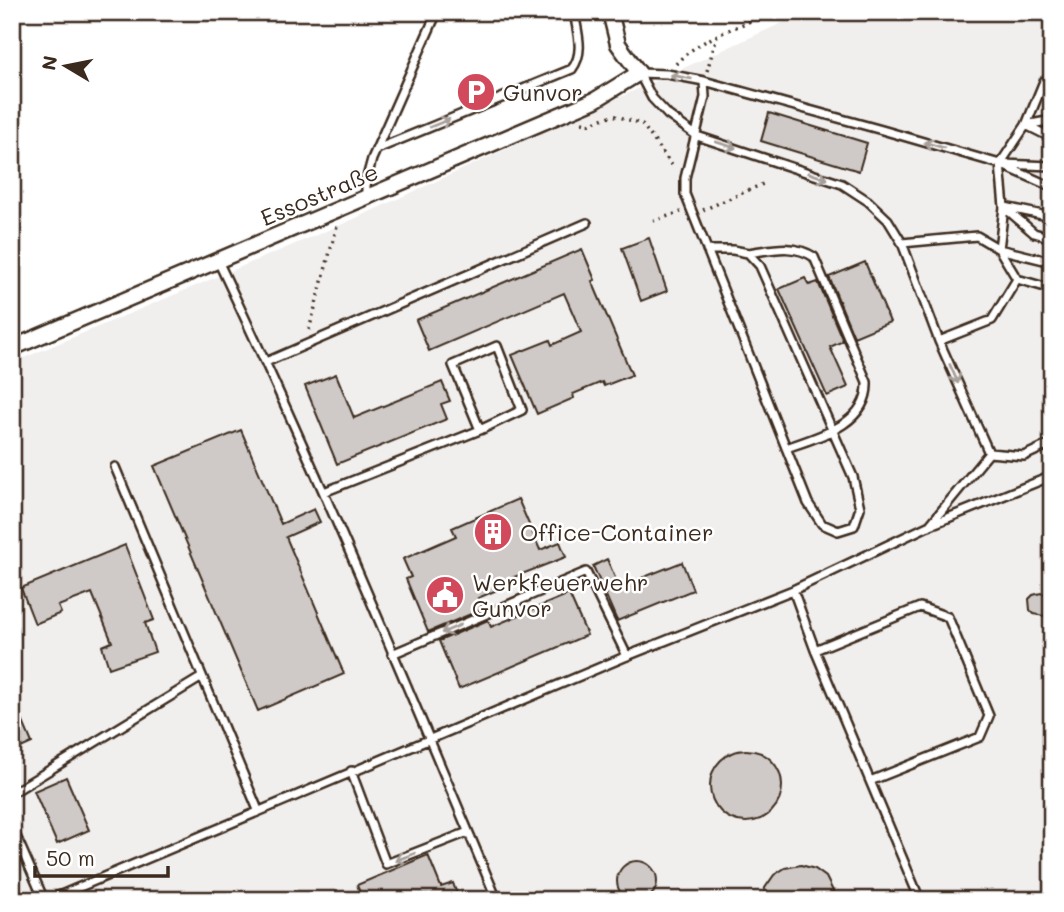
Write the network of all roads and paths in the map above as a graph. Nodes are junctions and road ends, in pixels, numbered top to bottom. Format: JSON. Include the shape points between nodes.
{"nodes":[{"id":1,"x":437,"y":12,"type":"edge"},
{"id":2,"x":574,"y":12,"type":"edge"},
{"id":3,"x":610,"y":12,"type":"edge"},
{"id":4,"x":772,"y":12,"type":"edge"},
{"id":5,"x":639,"y":73,"type":"junction"},
{"id":6,"x":667,"y":74,"type":"junction"},
{"id":7,"x":704,"y":81,"type":"junction"},
{"id":8,"x":1049,"y":81,"type":"edge"},
{"id":9,"x":564,"y":114,"type":"junction"},
{"id":10,"x":1052,"y":120,"type":"edge"},
{"id":11,"x":1026,"y":125,"type":"junction"},
{"id":12,"x":696,"y":136,"type":"junction"},
{"id":13,"x":1052,"y":138,"type":"edge"},
{"id":14,"x":377,"y":149,"type":"junction"},
{"id":15,"x":1000,"y":164,"type":"junction"},
{"id":16,"x":1052,"y":166,"type":"edge"},
{"id":17,"x":685,"y":178,"type":"junction"},
{"id":18,"x":762,"y":184,"type":"dead end"},
{"id":19,"x":1052,"y":187,"type":"edge"},
{"id":20,"x":366,"y":199,"type":"junction"},
{"id":21,"x":1004,"y":207,"type":"junction"},
{"id":22,"x":342,"y":208,"type":"junction"},
{"id":23,"x":692,"y":211,"type":"junction"},
{"id":24,"x":1052,"y":217,"type":"edge"},
{"id":25,"x":653,"y":221,"type":"dead end"},
{"id":26,"x":587,"y":223,"type":"dead end"},
{"id":27,"x":1052,"y":238,"type":"edge"},
{"id":28,"x":902,"y":243,"type":"junction"},
{"id":29,"x":999,"y":249,"type":"junction"},
{"id":30,"x":707,"y":250,"type":"junction"},
{"id":31,"x":748,"y":253,"type":"junction"},
{"id":32,"x":218,"y":261,"type":"junction"},
{"id":33,"x":1052,"y":262,"type":"edge"},
{"id":34,"x":1017,"y":279,"type":"junction"},
{"id":35,"x":1052,"y":289,"type":"edge"},
{"id":36,"x":939,"y":341,"type":"junction"},
{"id":37,"x":304,"y":345,"type":"junction"},
{"id":38,"x":12,"y":348,"type":"edge"},
{"id":39,"x":266,"y":362,"type":"junction"},
{"id":40,"x":480,"y":430,"type":"junction"},
{"id":41,"x":832,"y":432,"type":"junction"},
{"id":42,"x":1052,"y":443,"type":"edge"},
{"id":43,"x":786,"y":448,"type":"junction"},
{"id":44,"x":989,"y":453,"type":"junction"},
{"id":45,"x":115,"y":467,"type":"dead end"},
{"id":46,"x":1052,"y":476,"type":"edge"},
{"id":47,"x":324,"y":492,"type":"junction"},
{"id":48,"x":928,"y":526,"type":"junction"},
{"id":49,"x":793,"y":590,"type":"junction"},
{"id":50,"x":815,"y":650,"type":"junction"},
{"id":51,"x":392,"y":654,"type":"junction"},
{"id":52,"x":626,"y":656,"type":"junction"},
{"id":53,"x":202,"y":677,"type":"junction"},
{"id":54,"x":430,"y":738,"type":"junction"},
{"id":55,"x":351,"y":771,"type":"junction"},
{"id":56,"x":870,"y":781,"type":"junction"},
{"id":57,"x":12,"y":793,"type":"edge"},
{"id":58,"x":258,"y":810,"type":"junction"},
{"id":59,"x":12,"y":827,"type":"edge"},
{"id":60,"x":468,"y":832,"type":"junction"},
{"id":61,"x":46,"y":900,"type":"edge"},
{"id":62,"x":497,"y":900,"type":"edge"},
{"id":63,"x":920,"y":900,"type":"edge"}],
"edges":[{"from":1,"to":14,"type":"lane"},
{"from":14,"to":2,"type":"lane","one_way":true,"via":[[572,69],[581,51]]},
{"from":3,"to":5,"type":"street","via":[[618,44]]},
{"from":4,"to":6,"type":"path","via":[[717,36],[682,57]]},
{"from":5,"to":6,"type":"lane"},
{"from":5,"to":9,"type":"street","name":"Essostraße"},
{"from":5,"to":12,"type":"lane","via":[[668,115]]},
{"from":7,"to":6,"type":"lane","one_way":true},
{"from":7,"to":12,"type":"lane"},
{"from":15,"to":7,"type":"lane","one_way":true},
{"from":8,"to":11,"type":"lane"},
{"from":9,"to":17,"type":"path","via":[[589,124],[613,115],[642,124]]},
{"from":9,"to":20,"type":"street","name":"Essostraße"},
{"from":10,"to":11,"type":"lane"},
{"from":11,"to":13,"type":"lane"},
{"from":11,"to":15,"type":"lane"},
{"from":12,"to":17,"type":"lane"},
{"from":12,"to":28,"type":"lane","one_way":true,"via":[[842,184],[888,220]]},
{"from":14,"to":20,"type":"lane","via":[[366,181]]},
{"from":15,"to":16,"type":"lane"},
{"from":15,"to":19,"type":"lane"},
{"from":15,"to":21,"type":"lane"},
{"from":17,"to":23,"type":"lane"},
{"from":18,"to":23,"type":"path","via":[[705,210]]},
{"from":20,"to":22,"type":"street","name":"Essostraße"},
{"from":21,"to":24,"type":"lane"},
{"from":21,"to":27,"type":"lane","via":[[1034,233]]},
{"from":21,"to":29,"type":"lane"},
{"from":22,"to":32,"type":"street","name":"Essostraße"},
{"from":22,"to":37,"type":"path"},
{"from":23,"to":25,"type":"path"},
{"from":23,"to":30,"type":"lane"},
{"from":26,"to":37,"type":"lane"},
{"from":28,"to":29,"type":"lane","via":[[977,236]]},
{"from":28,"to":36,"type":"lane"},
{"from":29,"to":33,"type":"lane"},
{"from":29,"to":34,"type":"lane"},
{"from":30,"to":31,"type":"lane"},
{"from":30,"to":43,"type":"lane"},
{"from":31,"to":41,"type":"lane","via":[[760,265]]},
{"from":31,"to":41,"type":"lane","via":[[789,247],[814,257],[867,382],[868,395],[860,410]]},
{"from":32,"to":38,"type":"street","name":"Essostraße"},
{"from":32,"to":39,"type":"lane"},
{"from":34,"to":35,"type":"lane"},
{"from":34,"to":36,"type":"lane","via":[[992,320]]},
{"from":36,"to":44,"type":"lane","one_way":true},
{"from":37,"to":39,"type":"lane"},
{"from":39,"to":47,"type":"lane"},
{"from":40,"to":40,"type":"lane","via":[[522,410],[497,346],[453,365]]},
{"from":40,"to":47,"type":"lane"},
{"from":41,"to":43,"type":"lane"},
{"from":41,"to":43,"type":"lane","via":[[853,477],[860,508],[854,526],[838,531],[822,524],[808,503]]},
{"from":42,"to":44,"type":"lane","via":[[1024,456]]},
{"from":44,"to":48,"type":"lane"},
{"from":45,"to":53,"type":"lane"},
{"from":46,"to":48,"type":"lane"},
{"from":47,"to":51,"type":"lane"},
{"from":48,"to":49,"type":"lane"},
{"from":49,"to":50,"type":"lane"},
{"from":49,"to":52,"type":"lane"},
{"from":50,"to":56,"type":"lane"},
{"from":50,"to":56,"type":"lane","via":[[920,607],[948,617],[989,716],[980,737]]},
{"from":52,"to":51,"type":"lane","one_way":true,"via":[[586,572]]},
{"from":51,"to":54,"type":"lane"},
{"from":52,"to":54,"type":"lane"},
{"from":53,"to":57,"type":"lane"},
{"from":53,"to":58,"type":"lane"},
{"from":54,"to":55,"type":"lane"},
{"from":54,"to":60,"type":"lane"},
{"from":55,"to":58,"type":"lane"},
{"from":60,"to":55,"type":"lane","one_way":true,"via":[[386,864]]},
{"from":56,"to":63,"type":"lane"},
{"from":58,"to":61,"type":"lane"},
{"from":59,"to":61,"type":"lane"},
{"from":60,"to":62,"type":"lane"}]}
